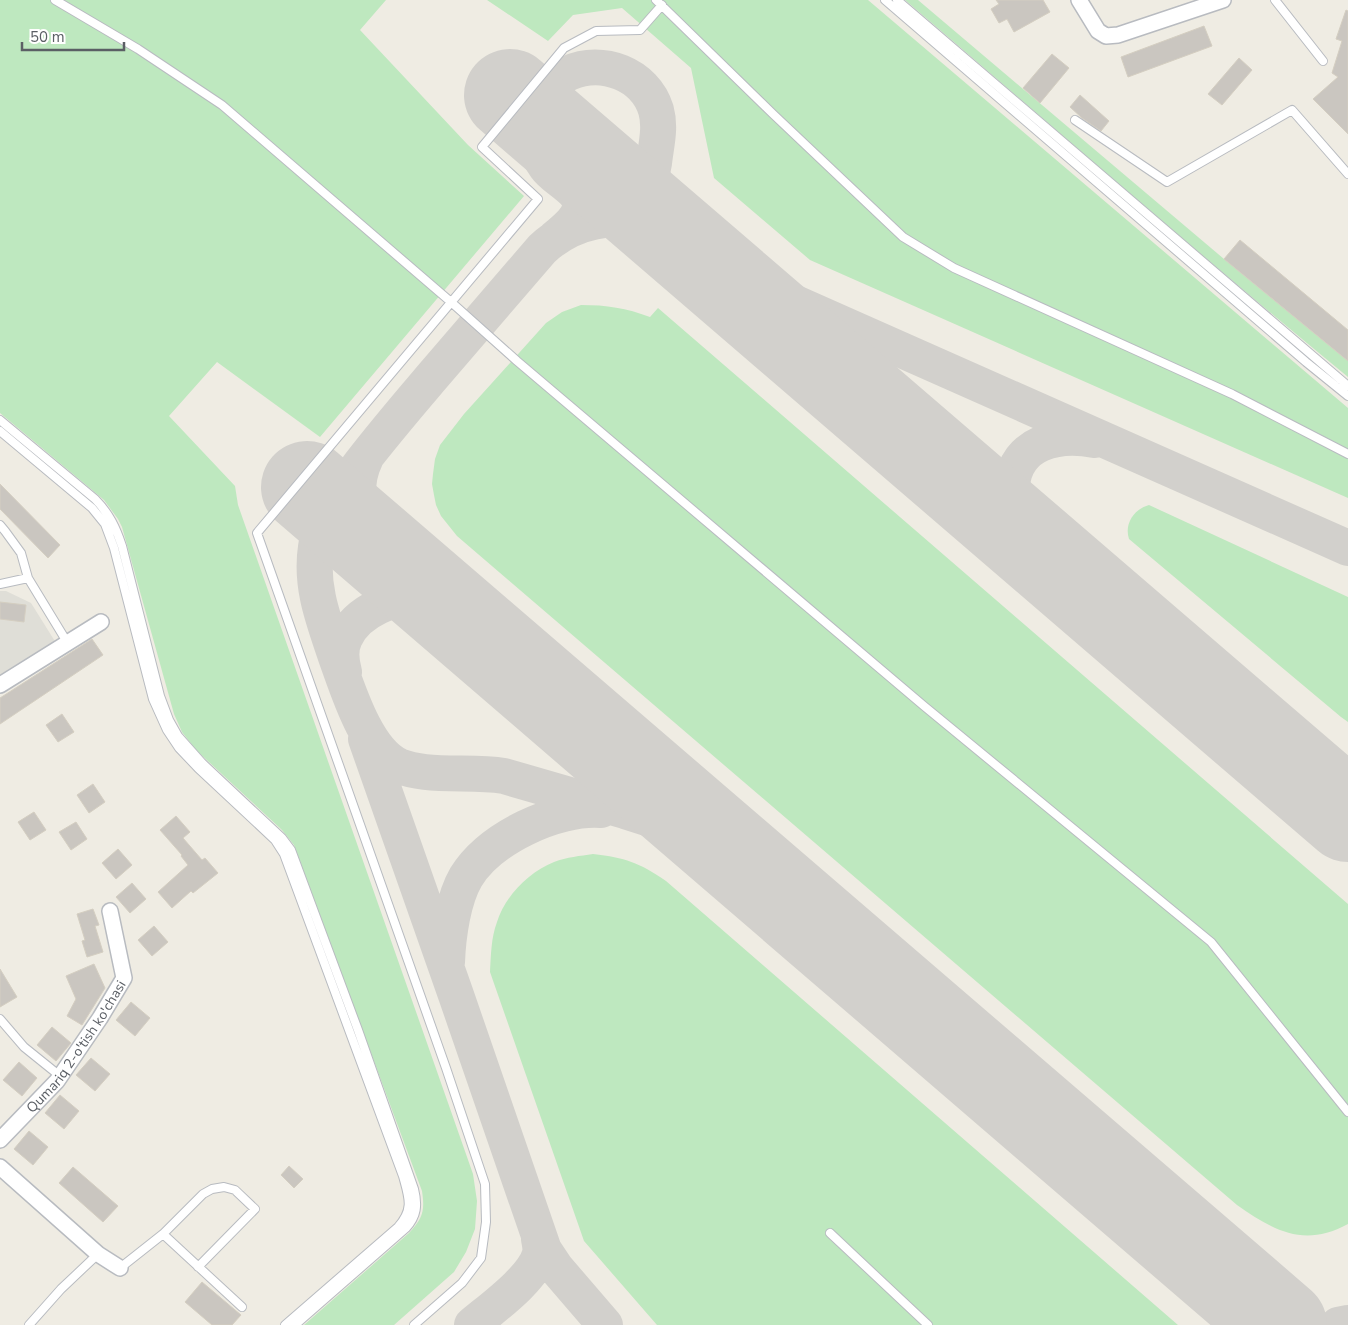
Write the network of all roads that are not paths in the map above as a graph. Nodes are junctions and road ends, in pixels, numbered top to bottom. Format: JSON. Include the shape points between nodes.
{"nodes":[{"id":1,"x":55,"y":0,"type":"edge"},
{"id":2,"x":885,"y":0,"type":"edge"},
{"id":3,"x":897,"y":0,"type":"edge"},
{"id":4,"x":1079,"y":0,"type":"edge"},
{"id":5,"x":1223,"y":0,"type":"edge"},
{"id":6,"x":1275,"y":0,"type":"edge"},
{"id":7,"x":659,"y":2,"type":"edge"},
{"id":8,"x":1323,"y":61,"type":"dead end"},
{"id":9,"x":1075,"y":120,"type":"dead end"},
{"id":10,"x":1348,"y":174,"type":"edge"},
{"id":11,"x":451,"y":302,"type":"junction"},
{"id":12,"x":1348,"y":386,"type":"edge"},
{"id":13,"x":1348,"y":396,"type":"edge"},
{"id":14,"x":0,"y":420,"type":"edge"},
{"id":15,"x":0,"y":431,"type":"edge"},
{"id":16,"x":1348,"y":454,"type":"edge"},
{"id":17,"x":0,"y":525,"type":"edge"},
{"id":18,"x":28,"y":578,"type":"junction"},
{"id":19,"x":0,"y":584,"type":"edge"},
{"id":20,"x":101,"y":622,"type":"dead end"},
{"id":21,"x":67,"y":642,"type":"junction"},
{"id":22,"x":0,"y":685,"type":"edge"},
{"id":23,"x":110,"y":911,"type":"dead end"},
{"id":24,"x":0,"y":1019,"type":"edge"},
{"id":25,"x":60,"y":1076,"type":"junction"},
{"id":26,"x":1348,"y":1112,"type":"edge"},
{"id":27,"x":0,"y":1140,"type":"edge"},
{"id":28,"x":0,"y":1167,"type":"edge"},
{"id":29,"x":830,"y":1233,"type":"dead end"},
{"id":30,"x":163,"y":1234,"type":"junction"},
{"id":31,"x":98,"y":1254,"type":"junction"},
{"id":32,"x":198,"y":1267,"type":"junction"},
{"id":33,"x":120,"y":1268,"type":"joint"},
{"id":34,"x":242,"y":1307,"type":"dead end"},
{"id":35,"x":29,"y":1325,"type":"edge"},
{"id":36,"x":285,"y":1325,"type":"edge"},
{"id":37,"x":295,"y":1325,"type":"edge"},
{"id":38,"x":414,"y":1325,"type":"edge"},
{"id":39,"x":928,"y":1325,"type":"edge"}],
"edges":[{"from":1,"to":11,"type":"lane","via":[[138,49],[222,105]]},
{"from":2,"to":13,"type":"lane"},
{"from":3,"to":12,"type":"lane"},
{"from":4,"to":5,"type":"street","via":[[1098,31],[1106,36],[1118,35]]},
{"from":6,"to":8,"type":"lane"},
{"from":7,"to":11,"type":"lane","via":[[640,30],[596,31],[564,48],[482,147],[538,199]]},
{"from":7,"to":16,"type":"lane","via":[[903,237],[954,268],[1232,394]]},
{"from":9,"to":10,"type":"lane","via":[[1167,182],[1292,110]]},
{"from":11,"to":26,"type":"lane","via":[[516,361],[924,706],[1211,942]]},
{"from":11,"to":38,"type":"lane","via":[[257,533],[485,1184],[486,1222],[480,1258],[462,1283]]},
{"from":14,"to":37,"type":"lane","via":[[95,498],[108,514],[122,546],[168,720],[202,763],[291,850],[414,1189],[416,1212],[406,1228]]},
{"from":15,"to":36,"type":"lane","via":[[101,518],[114,548],[153,699],[164,724],[174,742],[191,761],[275,840],[284,854],[403,1176],[409,1204],[405,1219]]},
{"from":17,"to":18,"type":"lane","via":[[21,553]]},
{"from":18,"to":19,"type":"lane"},
{"from":18,"to":21,"type":"lane"},
{"from":20,"to":21,"type":"street"},
{"from":21,"to":22,"type":"street"},
{"from":23,"to":25,"type":"street","name":"Qumariq 2-o'tish ko'chasi","via":[[124,978]]},
{"from":24,"to":25,"type":"lane","via":[[24,1047]]},
{"from":25,"to":27,"type":"street","name":"Qumariq 2-o'tish ko'chasi"},
{"from":28,"to":31,"type":"street"},
{"from":29,"to":39,"type":"lane"},
{"from":30,"to":32,"type":"lane"},
{"from":30,"to":32,"type":"lane","via":[[203,1194],[224,1187],[235,1190],[255,1210]]},
{"from":30,"to":33,"type":"lane"},
{"from":31,"to":33,"type":"street"},
{"from":31,"to":35,"type":"lane"},
{"from":32,"to":34,"type":"lane"}]}
